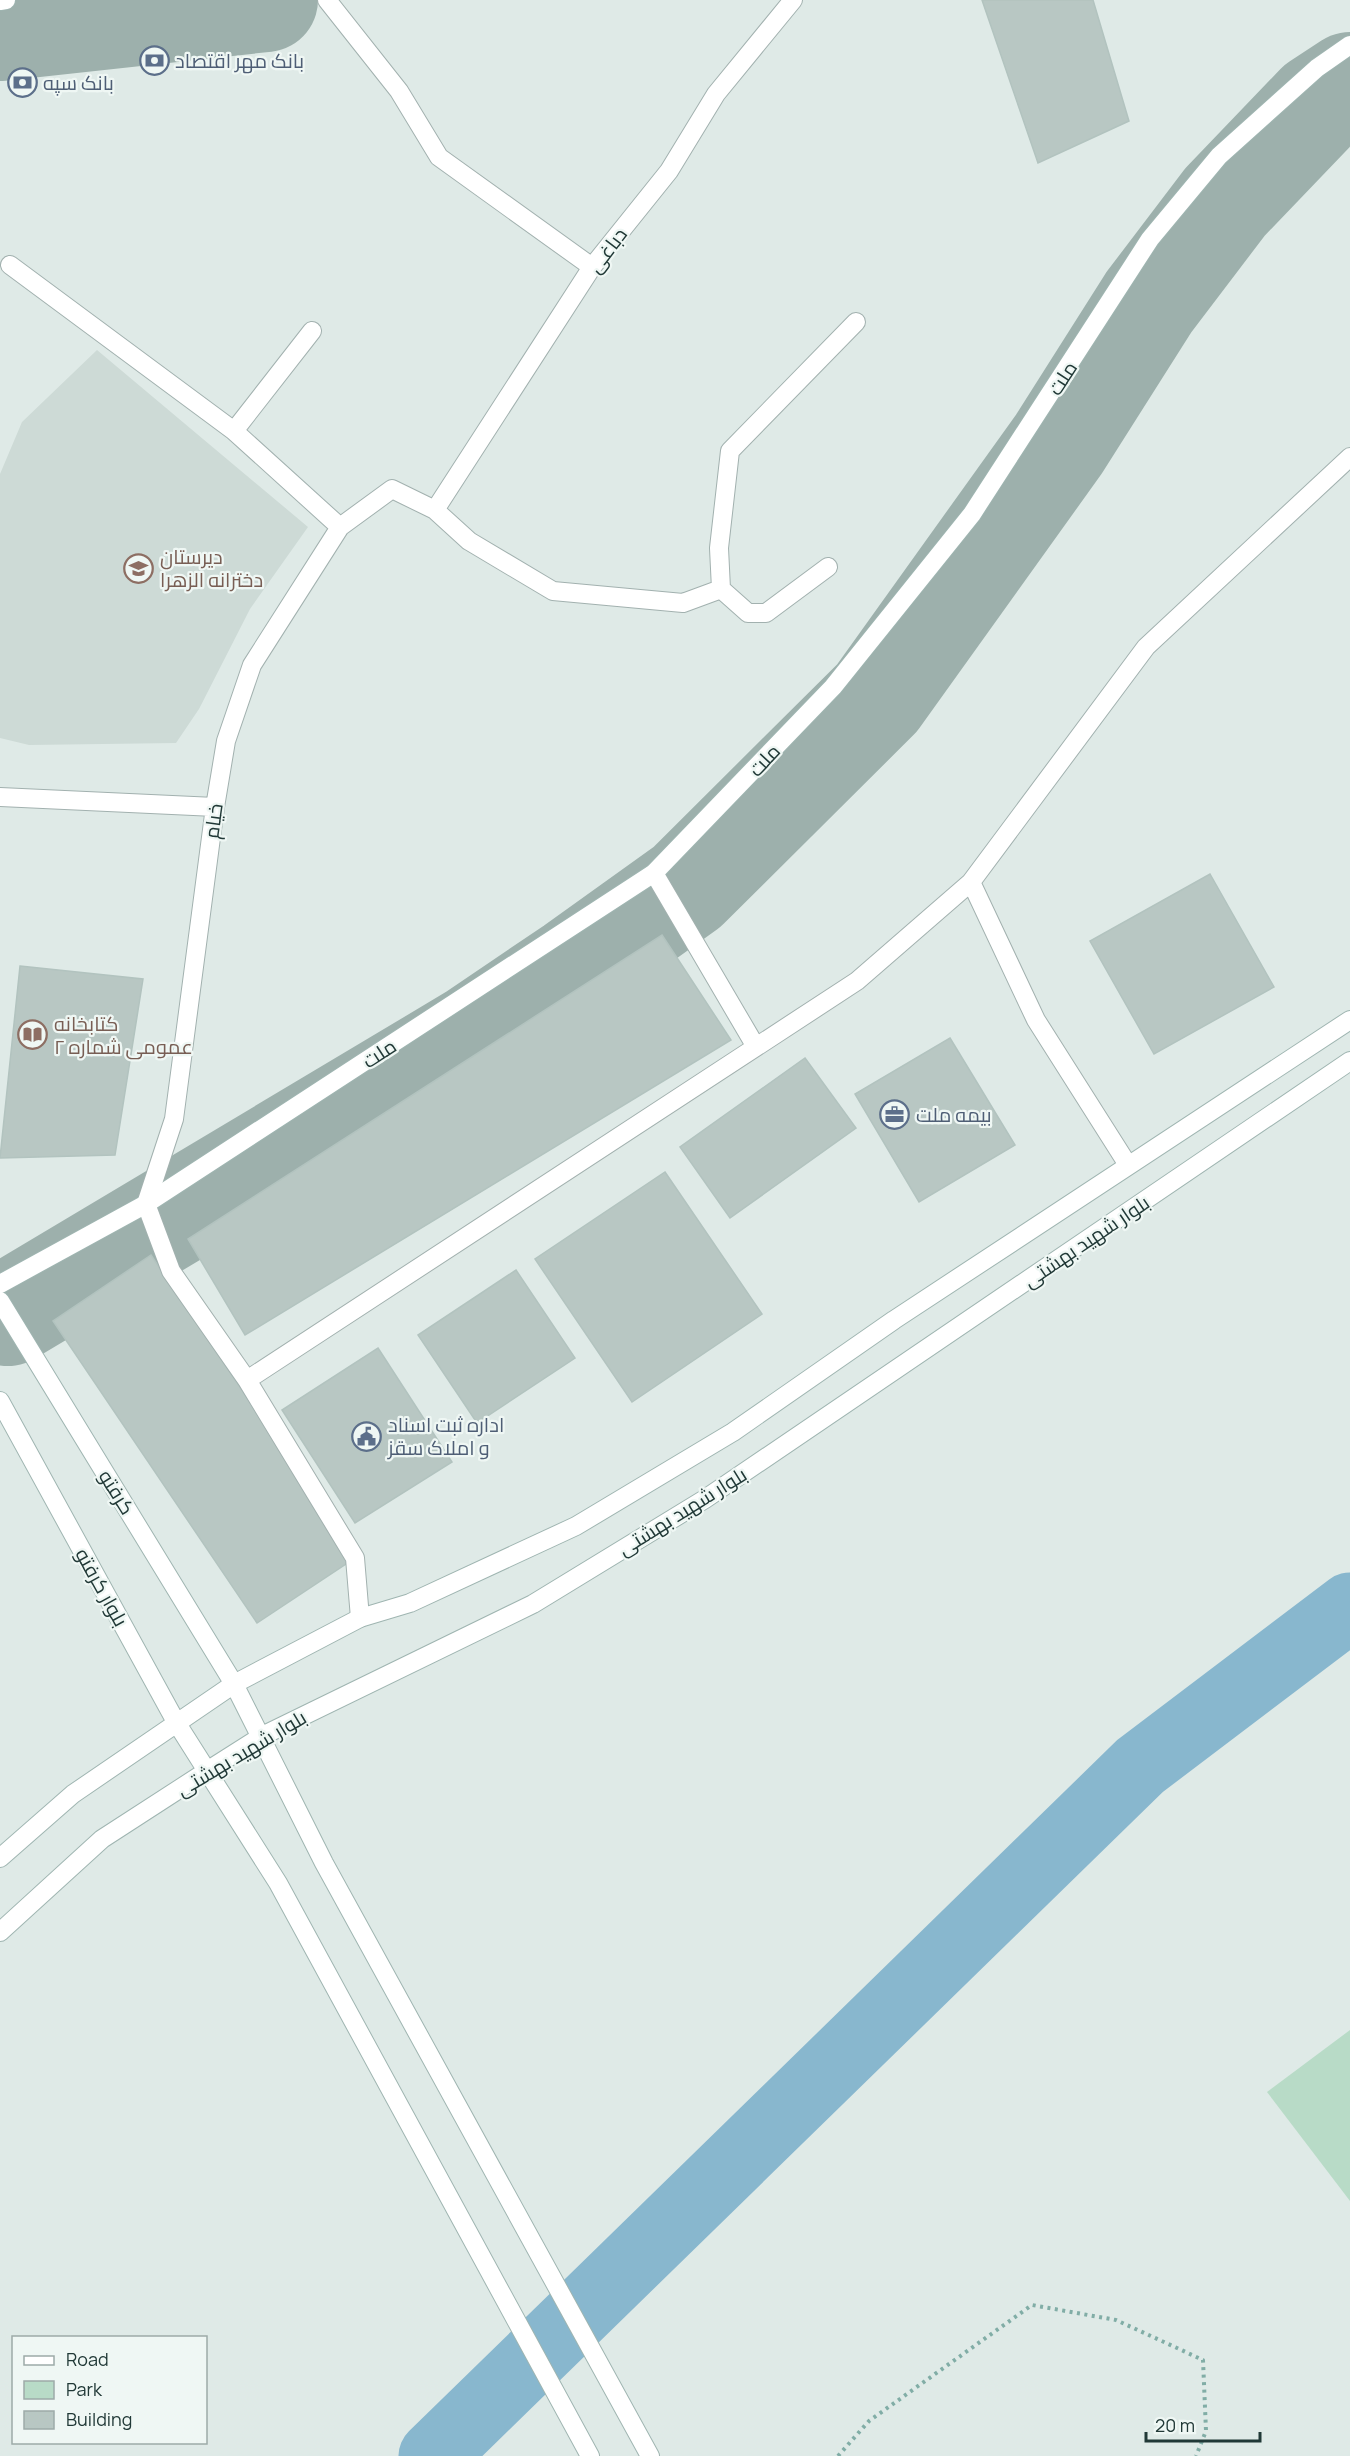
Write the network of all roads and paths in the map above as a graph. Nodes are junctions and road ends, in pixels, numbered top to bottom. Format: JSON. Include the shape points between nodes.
{"nodes":[{"id":1,"x":0,"y":0,"type":"edge"},
{"id":2,"x":6,"y":0,"type":"edge"},
{"id":3,"x":327,"y":0,"type":"edge"},
{"id":4,"x":793,"y":0,"type":"edge"},
{"id":5,"x":1350,"y":45,"type":"edge"},
{"id":6,"x":10,"y":265,"type":"dead end"},
{"id":7,"x":592,"y":267,"type":"junction"},
{"id":8,"x":856,"y":322,"type":"dead end"},
{"id":9,"x":312,"y":331,"type":"dead end"},
{"id":10,"x":234,"y":431,"type":"junction"},
{"id":11,"x":1350,"y":457,"type":"edge"},
{"id":12,"x":435,"y":510,"type":"junction"},
{"id":13,"x":340,"y":527,"type":"junction"},
{"id":14,"x":828,"y":567,"type":"dead end"},
{"id":15,"x":721,"y":589,"type":"junction"},
{"id":16,"x":0,"y":797,"type":"edge"},
{"id":17,"x":214,"y":807,"type":"junction"},
{"id":18,"x":654,"y":873,"type":"junction"},
{"id":19,"x":971,"y":882,"type":"junction"},
{"id":20,"x":1350,"y":1020,"type":"edge"},
{"id":21,"x":756,"y":1047,"type":"junction"},
{"id":22,"x":1350,"y":1061,"type":"edge"},
{"id":23,"x":1128,"y":1165,"type":"junction"},
{"id":24,"x":146,"y":1204,"type":"junction"},
{"id":25,"x":0,"y":1284,"type":"edge"},
{"id":26,"x":0,"y":1301,"type":"edge"},
{"id":27,"x":247,"y":1380,"type":"junction"},
{"id":28,"x":0,"y":1401,"type":"edge"},
{"id":29,"x":360,"y":1618,"type":"junction"},
{"id":30,"x":234,"y":1684,"type":"junction"},
{"id":31,"x":177,"y":1722,"type":"junction"},
{"id":32,"x":262,"y":1736,"type":"junction"},
{"id":33,"x":207,"y":1771,"type":"junction"},
{"id":34,"x":0,"y":1858,"type":"edge"},
{"id":35,"x":0,"y":1932,"type":"edge"},
{"id":36,"x":590,"y":2456,"type":"edge"},
{"id":37,"x":650,"y":2456,"type":"edge"},
{"id":38,"x":838,"y":2456,"type":"edge"},
{"id":39,"x":1196,"y":2456,"type":"edge"}],
"edges":[{"from":1,"to":2,"type":"street"},
{"from":3,"to":7,"type":"street","via":[[399,91],[439,157]]},
{"from":4,"to":7,"type":"street","name":"دباغی","via":[[716,94],[669,171]]},
{"from":5,"to":18,"type":"street","name":"ملت","via":[[1317,69],[1219,156],[1150,239],[972,514],[832,687]]},
{"from":6,"to":10,"type":"street"},
{"from":7,"to":12,"type":"street","name":"دباغی"},
{"from":8,"to":15,"type":"street","via":[[730,451],[719,548]]},
{"from":9,"to":10,"type":"street"},
{"from":10,"to":13,"type":"street"},
{"from":11,"to":19,"type":"street","via":[[1146,647]]},
{"from":12,"to":13,"type":"street","name":"خیام","via":[[392,489]]},
{"from":12,"to":15,"type":"street","via":[[469,541],[553,591],[683,603]]},
{"from":13,"to":17,"type":"street","name":"خیام","via":[[252,665],[226,741]]},
{"from":14,"to":15,"type":"street","via":[[766,613],[748,613]]},
{"from":16,"to":17,"type":"street"},
{"from":17,"to":24,"type":"street","name":"خیام","via":[[174,1119]]},
{"from":18,"to":21,"type":"street"},
{"from":18,"to":24,"type":"street","name":"ملت"},
{"from":19,"to":21,"type":"street","via":[[857,981]]},
{"from":19,"to":23,"type":"street","via":[[1036,1020]]},
{"from":20,"to":23,"type":"street","name":"بلوار شهید بهشتی"},
{"from":21,"to":27,"type":"street"},
{"from":22,"to":32,"type":"street","name":"بلوار شهید بهشتی","via":[[694,1505],[533,1604]]},
{"from":23,"to":29,"type":"street","name":"بلوار شهید بهشتی","via":[[733,1432],[576,1526],[410,1603]]},
{"from":24,"to":25,"type":"street","name":"ملت"},
{"from":24,"to":27,"type":"street","via":[[171,1270]]},
{"from":26,"to":30,"type":"street","name":"کرفتو"},
{"from":27,"to":29,"type":"street","via":[[355,1558]]},
{"from":28,"to":31,"type":"street","name":"بلوار کرفتو"},
{"from":29,"to":30,"type":"street","name":"بلوار شهید بهشتی"},
{"from":30,"to":31,"type":"street","name":"بلوار شهید بهشتی"},
{"from":30,"to":32,"type":"street","name":"کرفتو"},
{"from":31,"to":33,"type":"street","name":"بلوار کرفتو"},
{"from":31,"to":34,"type":"street","name":"بلوار شهید بهشتی","via":[[73,1794]]},
{"from":32,"to":33,"type":"street","name":"بلوار شهید بهشتی"},
{"from":32,"to":37,"type":"street","name":"کرفتو","via":[[324,1863]]},
{"from":33,"to":35,"type":"street","name":"بلوار شهید بهشتی","via":[[102,1839]]},
{"from":33,"to":36,"type":"street","name":"بلوار کرفتو","via":[[278,1883]]},
{"from":38,"to":39,"type":"path","via":[[868,2421],[1032,2305],[1116,2320],[1203,2360],[1206,2431]]}]}
